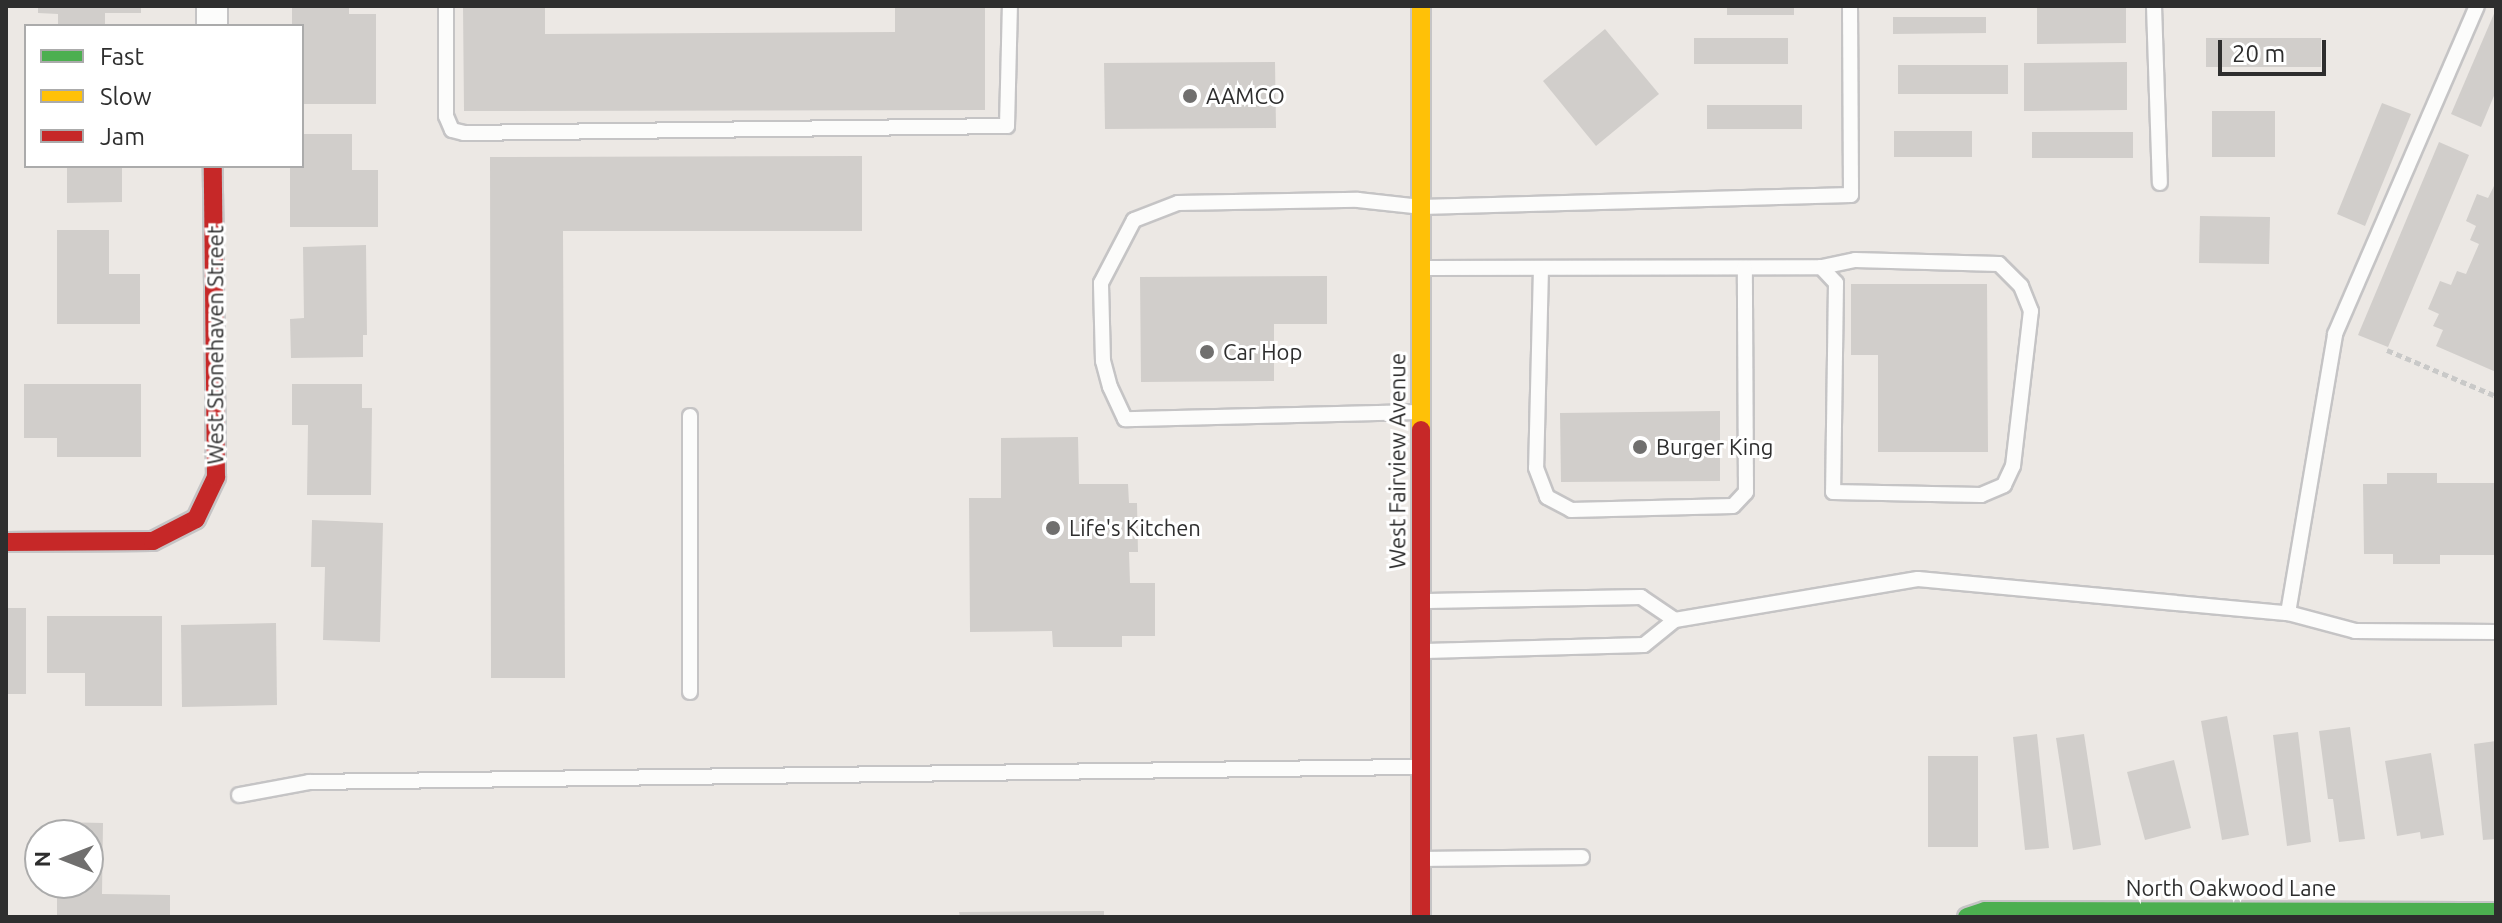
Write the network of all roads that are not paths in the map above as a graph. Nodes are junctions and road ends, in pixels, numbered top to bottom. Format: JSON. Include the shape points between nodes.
{"nodes":[{"id":1,"x":446,"y":6,"type":"edge"},
{"id":2,"x":1010,"y":6,"type":"edge"},
{"id":3,"x":1421,"y":6,"type":"edge"},
{"id":4,"x":1850,"y":6,"type":"edge"},
{"id":5,"x":2154,"y":6,"type":"edge"},
{"id":6,"x":2477,"y":6,"type":"edge"},
{"id":7,"x":213,"y":168,"type":"edge"},
{"id":8,"x":2160,"y":183,"type":"dead end"},
{"id":9,"x":1421,"y":207,"type":"junction"},
{"id":10,"x":1821,"y":267,"type":"junction"},
{"id":11,"x":1421,"y":268,"type":"junction"},
{"id":12,"x":1541,"y":268,"type":"junction"},
{"id":13,"x":1745,"y":268,"type":"junction"},
{"id":14,"x":1421,"y":412,"type":"junction"},
{"id":15,"x":690,"y":416,"type":"dead end"},
{"id":16,"x":6,"y":542,"type":"edge"},
{"id":17,"x":1421,"y":601,"type":"junction"},
{"id":18,"x":2288,"y":613,"type":"junction"},
{"id":19,"x":1675,"y":620,"type":"junction"},
{"id":20,"x":2496,"y":632,"type":"edge"},
{"id":21,"x":1421,"y":651,"type":"junction"},
{"id":22,"x":690,"y":692,"type":"dead end"},
{"id":23,"x":1421,"y":767,"type":"junction"},
{"id":24,"x":239,"y":795,"type":"dead end"},
{"id":25,"x":1582,"y":857,"type":"dead end"},
{"id":26,"x":1421,"y":859,"type":"junction"},
{"id":27,"x":2496,"y":912,"type":"edge"},
{"id":28,"x":1421,"y":917,"type":"edge"},
{"id":29,"x":1967,"y":917,"type":"edge"}],
"edges":[{"from":1,"to":2,"type":"lane","via":[[446,116],[452,130],[464,133],[1007,126]]},
{"from":3,"to":9,"type":"street","name":"West Fairview Avenue"},
{"from":4,"to":9,"type":"lane","via":[[1851,195]]},
{"from":5,"to":8,"type":"lane"},
{"from":6,"to":18,"type":"lane","via":[[2335,334]]},
{"from":7,"to":16,"type":"street","name":"West Stonehaven Street","via":[[216,477],[196,519],[153,541]]},
{"from":9,"to":11,"type":"street","name":"West Fairview Avenue"},
{"from":9,"to":14,"type":"lane","via":[[1358,200],[1178,203],[1134,220],[1101,283],[1100,317],[1103,361],[1125,419]]},
{"from":10,"to":10,"type":"lane","via":[[1836,283],[1833,492],[1981,495],[2004,485],[2013,466],[2031,311],[2021,286],[1999,264],[1855,260]]},
{"from":10,"to":13,"type":"lane"},
{"from":11,"to":12,"type":"lane"},
{"from":11,"to":14,"type":"street","name":"West Fairview Avenue"},
{"from":12,"to":13,"type":"lane"},
{"from":12,"to":13,"type":"lane","via":[[1536,468],[1547,497],[1571,510],[1733,506],[1746,492]]},
{"from":14,"to":17,"type":"street","name":"West Fairview Avenue"},
{"from":15,"to":22,"type":"lane"},
{"from":17,"to":19,"type":"lane","via":[[1641,597]]},
{"from":17,"to":21,"type":"street","name":"West Fairview Avenue"},
{"from":18,"to":19,"type":"lane","via":[[1918,579]]},
{"from":18,"to":20,"type":"lane","via":[[2355,631]]},
{"from":19,"to":21,"type":"lane","via":[[1644,645]]},
{"from":21,"to":23,"type":"street","name":"West Fairview Avenue"},
{"from":23,"to":24,"type":"lane","via":[[309,782]]},
{"from":23,"to":26,"type":"street","name":"West Fairview Avenue"},
{"from":25,"to":26,"type":"lane"},
{"from":26,"to":28,"type":"street","name":"West Fairview Avenue"},
{"from":27,"to":29,"type":"street","name":"North Oakwood Lane","via":[[1985,911]]}]}
